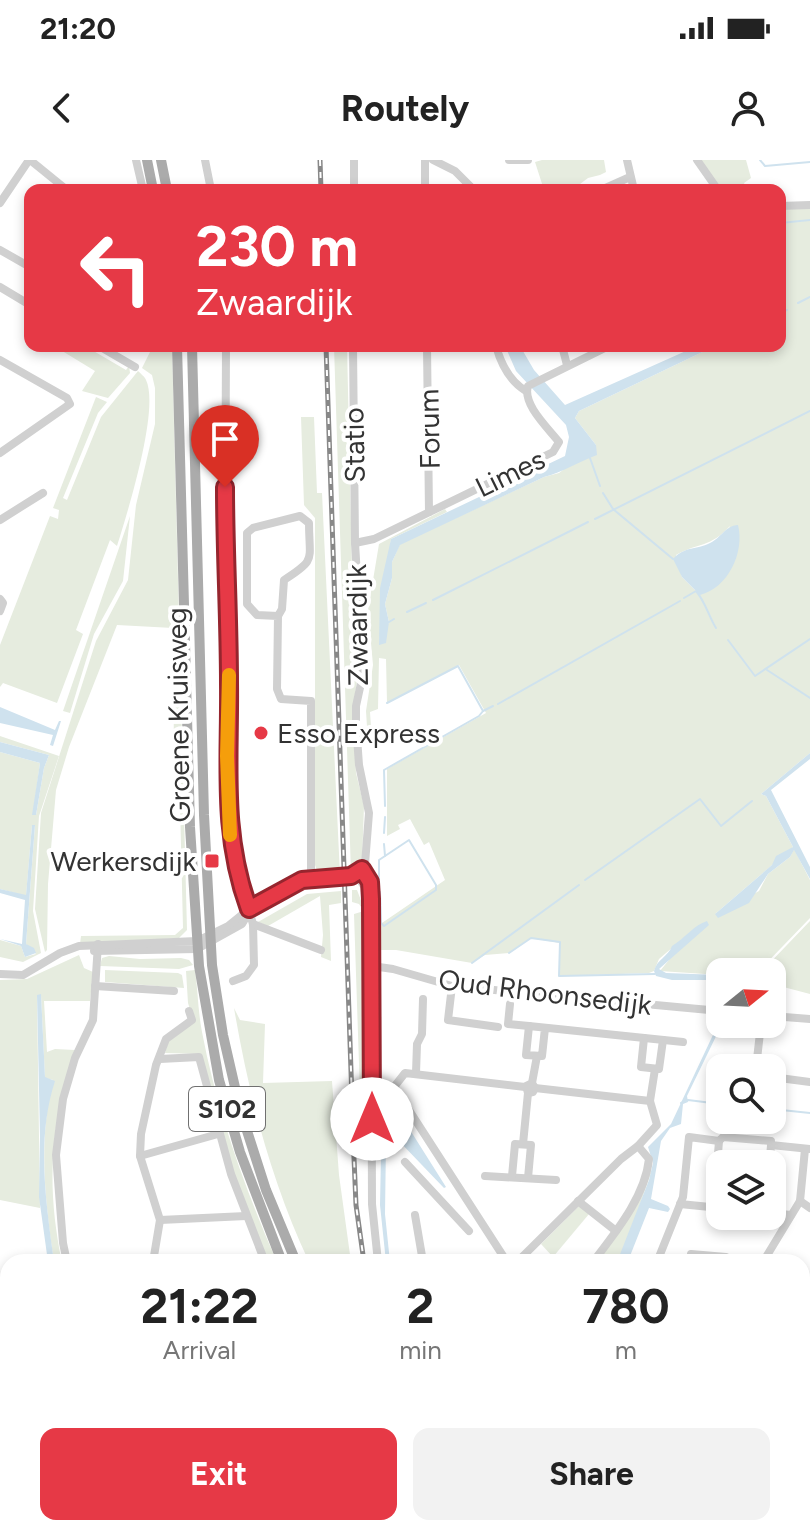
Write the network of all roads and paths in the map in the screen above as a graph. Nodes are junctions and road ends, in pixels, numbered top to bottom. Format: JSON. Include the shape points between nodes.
{"nodes":[{"id":1,"x":30,"y":160,"type":"edge"},
{"id":2,"x":136,"y":160,"type":"edge"},
{"id":3,"x":147,"y":160,"type":"edge"},
{"id":4,"x":161,"y":160,"type":"edge"},
{"id":5,"x":205,"y":160,"type":"edge"},
{"id":6,"x":354,"y":160,"type":"edge"},
{"id":7,"x":425,"y":160,"type":"edge"},
{"id":8,"x":433,"y":160,"type":"edge"},
{"id":9,"x":509,"y":160,"type":"edge"},
{"id":10,"x":528,"y":160,"type":"edge"},
{"id":11,"x":627,"y":160,"type":"edge"},
{"id":12,"x":697,"y":160,"type":"edge"},
{"id":13,"x":630,"y":177,"type":"junction"},
{"id":14,"x":60,"y":184,"type":"edge"},
{"id":15,"x":142,"y":184,"type":"edge"},
{"id":16,"x":152,"y":184,"type":"edge"},
{"id":17,"x":166,"y":184,"type":"edge"},
{"id":18,"x":210,"y":184,"type":"edge"},
{"id":19,"x":354,"y":184,"type":"edge"},
{"id":20,"x":425,"y":184,"type":"edge"},
{"id":21,"x":468,"y":184,"type":"edge"},
{"id":22,"x":614,"y":184,"type":"edge"},
{"id":23,"x":632,"y":184,"type":"edge"},
{"id":24,"x":714,"y":184,"type":"edge"},
{"id":25,"x":0,"y":203,"type":"edge"},
{"id":26,"x":810,"y":205,"type":"edge"},
{"id":27,"x":786,"y":206,"type":"edge"},
{"id":28,"x":0,"y":250,"type":"edge"},
{"id":29,"x":24,"y":262,"type":"edge"},
{"id":30,"x":0,"y":287,"type":"edge"},
{"id":31,"x":24,"y":301,"type":"edge"},
{"id":32,"x":109,"y":352,"type":"edge"},
{"id":33,"x":177,"y":352,"type":"edge"},
{"id":34,"x":192,"y":352,"type":"edge"},
{"id":35,"x":226,"y":352,"type":"edge"},
{"id":36,"x":353,"y":352,"type":"edge"},
{"id":37,"x":427,"y":352,"type":"edge"},
{"id":38,"x":499,"y":352,"type":"edge"},
{"id":39,"x":564,"y":352,"type":"edge"},
{"id":40,"x":596,"y":352,"type":"edge"},
{"id":41,"x":0,"y":360,"type":"edge"},
{"id":42,"x":567,"y":365,"type":"junction"},
{"id":43,"x":135,"y":367,"type":"dead end"},
{"id":44,"x":527,"y":388,"type":"junction"},
{"id":45,"x":0,"y":453,"type":"edge"},
{"id":46,"x":43,"y":493,"type":"dead end"},
{"id":47,"x":429,"y":512,"type":"junction"},
{"id":48,"x":0,"y":520,"type":"edge"},
{"id":49,"x":355,"y":543,"type":"junction"},
{"id":50,"x":0,"y":599,"type":"edge"},
{"id":51,"x":0,"y":611,"type":"edge"},
{"id":52,"x":278,"y":616,"type":"junction"},
{"id":53,"x":359,"y":872,"type":"junction"},
{"id":54,"x":311,"y":878,"type":"junction"},
{"id":55,"x":249,"y":909,"type":"junction"},
{"id":56,"x":253,"y":923,"type":"junction"},
{"id":57,"x":210,"y":939,"type":"junction"},
{"id":58,"x":197,"y":945,"type":"junction"},
{"id":59,"x":98,"y":947,"type":"junction"},
{"id":60,"x":321,"y":950,"type":"dead end"},
{"id":61,"x":372,"y":966,"type":"junction"},
{"id":62,"x":0,"y":974,"type":"edge"},
{"id":63,"x":233,"y":981,"type":"dead end"},
{"id":64,"x":95,"y":986,"type":"junction"},
{"id":65,"x":452,"y":986,"type":"junction"},
{"id":66,"x":174,"y":991,"type":"dead end"},
{"id":67,"x":423,"y":999,"type":"dead end"},
{"id":68,"x":510,"y":1004,"type":"dead end"},
{"id":69,"x":706,"y":1010,"type":"edge"},
{"id":70,"x":189,"y":1011,"type":"dead end"},
{"id":71,"x":786,"y":1017,"type":"edge"},
{"id":72,"x":810,"y":1019,"type":"edge"},
{"id":73,"x":529,"y":1026,"type":"junction"},
{"id":74,"x":498,"y":1027,"type":"dead end"},
{"id":75,"x":545,"y":1028,"type":"junction"},
{"id":76,"x":644,"y":1038,"type":"junction"},
{"id":77,"x":663,"y":1040,"type":"junction"},
{"id":78,"x":683,"y":1042,"type":"dead end"},
{"id":79,"x":537,"y":1056,"type":"junction"},
{"id":80,"x":160,"y":1059,"type":"junction"},
{"id":81,"x":655,"y":1069,"type":"junction"},
{"id":82,"x":416,"y":1073,"type":"junction"},
{"id":83,"x":786,"y":1079,"type":"edge"},
{"id":84,"x":810,"y":1082,"type":"edge"},
{"id":85,"x":394,"y":1087,"type":"junction"},
{"id":86,"x":372,"y":1088,"type":"junction"},
{"id":87,"x":530,"y":1088,"type":"junction"},
{"id":88,"x":650,"y":1101,"type":"junction"},
{"id":89,"x":218,"y":1134,"type":"junction"},
{"id":90,"x":719,"y":1141,"type":"junction"},
{"id":91,"x":523,"y":1144,"type":"junction"},
{"id":92,"x":771,"y":1145,"type":"junction"},
{"id":93,"x":638,"y":1146,"type":"junction"},
{"id":94,"x":808,"y":1149,"type":"edge"},
{"id":95,"x":140,"y":1156,"type":"junction"},
{"id":96,"x":405,"y":1162,"type":"dead end"},
{"id":97,"x":485,"y":1176,"type":"dead end"},
{"id":98,"x":512,"y":1176,"type":"junction"},
{"id":99,"x":528,"y":1178,"type":"junction"},
{"id":100,"x":556,"y":1180,"type":"dead end"},
{"id":101,"x":806,"y":1185,"type":"edge"},
{"id":102,"x":460,"y":1192,"type":"junction"},
{"id":103,"x":578,"y":1201,"type":"junction"},
{"id":104,"x":800,"y":1201,"type":"junction"},
{"id":105,"x":443,"y":1203,"type":"junction"},
{"id":106,"x":680,"y":1204,"type":"junction"},
{"id":107,"x":706,"y":1207,"type":"edge"},
{"id":108,"x":810,"y":1208,"type":"edge"},
{"id":109,"x":786,"y":1214,"type":"edge"},
{"id":110,"x":415,"y":1215,"type":"dead end"},
{"id":111,"x":791,"y":1215,"type":"junction"},
{"id":112,"x":246,"y":1216,"type":"junction"},
{"id":113,"x":160,"y":1220,"type":"junction"},
{"id":114,"x":469,"y":1231,"type":"dead end"},
{"id":115,"x":616,"y":1231,"type":"junction"},
{"id":116,"x":65,"y":1254,"type":"edge"},
{"id":117,"x":154,"y":1254,"type":"edge"},
{"id":118,"x":262,"y":1254,"type":"edge"},
{"id":119,"x":279,"y":1254,"type":"edge"},
{"id":120,"x":293,"y":1254,"type":"edge"},
{"id":121,"x":377,"y":1254,"type":"edge"},
{"id":122,"x":422,"y":1254,"type":"edge"},
{"id":123,"x":501,"y":1254,"type":"edge"},
{"id":124,"x":525,"y":1254,"type":"edge"},
{"id":125,"x":599,"y":1254,"type":"edge"},
{"id":126,"x":660,"y":1254,"type":"edge"},
{"id":127,"x":768,"y":1254,"type":"edge"}],
"edges":[{"from":1,"to":14,"type":"street"},
{"from":1,"to":25,"type":"street"},
{"from":2,"to":15,"type":"street"},
{"from":3,"to":16,"type":"main road"},
{"from":4,"to":17,"type":"main road"},
{"from":5,"to":18,"type":"street"},
{"from":6,"to":19,"type":"street"},
{"from":7,"to":20,"type":"street"},
{"from":8,"to":21,"type":"street"},
{"from":9,"to":10,"type":"street"},
{"from":11,"to":13,"type":"street"},
{"from":12,"to":24,"type":"street"},
{"from":13,"to":22,"type":"street"},
{"from":13,"to":23,"type":"street"},
{"from":26,"to":27,"type":"street"},
{"from":28,"to":29,"type":"street"},
{"from":30,"to":31,"type":"street"},
{"from":32,"to":43,"type":"street"},
{"from":33,"to":58,"type":"main road","name":"Groene Kruisweg","number":"S102"},
{"from":34,"to":57,"type":"main road","name":"Groene Kruisweg","number":"S102"},
{"from":35,"to":55,"type":"street","via":[[229,828]]},
{"from":36,"to":49,"type":"street","name":"Statio"},
{"from":37,"to":47,"type":"street","name":"Forum"},
{"from":38,"to":44,"type":"street","via":[[517,386]]},
{"from":39,"to":42,"type":"street"},
{"from":40,"to":42,"type":"street"},
{"from":41,"to":45,"type":"street","via":[[70,404]]},
{"from":42,"to":44,"type":"street"},
{"from":44,"to":47,"type":"street","name":"Limes","via":[[528,400],[559,442],[558,448]]},
{"from":46,"to":48,"type":"street"},
{"from":47,"to":49,"type":"street","name":"Limes"},
{"from":49,"to":53,"type":"street","name":"Zwaardijk","via":[[363,674],[356,723],[369,813],[368,856]]},
{"from":50,"to":51,"type":"street"},
{"from":52,"to":52,"type":"street","via":[[284,580],[309,561],[309,523],[300,516],[247,533],[247,604],[257,615]]},
{"from":52,"to":54,"type":"street","via":[[278,696],[311,701]]},
{"from":53,"to":54,"type":"street"},
{"from":53,"to":61,"type":"street","via":[[369,906]]},
{"from":54,"to":55,"type":"street"},
{"from":55,"to":56,"type":"street"},
{"from":55,"to":57,"type":"street"},
{"from":56,"to":60,"type":"street"},
{"from":56,"to":63,"type":"street","via":[[254,965]]},
{"from":57,"to":58,"type":"street"},
{"from":57,"to":120,"type":"main road","name":"Groene Kruisweg","number":"S102","via":[[240,1109]]},
{"from":58,"to":59,"type":"street"},
{"from":58,"to":119,"type":"main road","name":"Groene Kruisweg","number":"S102","via":[[219,1080]]},
{"from":59,"to":62,"type":"street","via":[[71,948],[23,975]]},
{"from":59,"to":64,"type":"street"},
{"from":61,"to":65,"type":"street","name":"Oud Rhoonsedijk"},
{"from":61,"to":86,"type":"street"},
{"from":64,"to":66,"type":"street"},
{"from":64,"to":116,"type":"street","via":[[93,1020],[63,1099],[56,1155]]},
{"from":65,"to":69,"type":"street","name":"Oud Rhoonsedijk"},
{"from":65,"to":74,"type":"street","via":[[448,1020]]},
{"from":67,"to":82,"type":"street"},
{"from":68,"to":73,"type":"street","via":[[508,1024]]},
{"from":70,"to":80,"type":"street","via":[[192,1020],[169,1034]]},
{"from":71,"to":72,"type":"street"},
{"from":73,"to":75,"type":"street"},
{"from":73,"to":79,"type":"street","via":[[526,1055]]},
{"from":75,"to":76,"type":"street"},
{"from":75,"to":79,"type":"street","via":[[542,1056]]},
{"from":76,"to":77,"type":"street"},
{"from":76,"to":81,"type":"street","via":[[641,1067]]},
{"from":77,"to":78,"type":"street"},
{"from":77,"to":81,"type":"street"},
{"from":79,"to":87,"type":"street"},
{"from":80,"to":89,"type":"street","via":[[199,1057]]},
{"from":80,"to":95,"type":"street"},
{"from":81,"to":88,"type":"street"},
{"from":82,"to":85,"type":"street","via":[[405,1073]]},
{"from":82,"to":87,"type":"street"},
{"from":83,"to":84,"type":"street"},
{"from":85,"to":86,"type":"street"},
{"from":85,"to":102,"type":"street"},
{"from":86,"to":121,"type":"street"},
{"from":87,"to":88,"type":"street"},
{"from":87,"to":91,"type":"street"},
{"from":88,"to":93,"type":"street","via":[[657,1125]]},
{"from":89,"to":95,"type":"street"},
{"from":89,"to":112,"type":"street"},
{"from":90,"to":92,"type":"street","via":[[723,1137]]},
{"from":90,"to":92,"type":"street","via":[[718,1154],[770,1158]]},
{"from":90,"to":106,"type":"street","via":[[689,1137]]},
{"from":91,"to":98,"type":"street","via":[[515,1144]]},
{"from":91,"to":99,"type":"street","via":[[531,1145]]},
{"from":92,"to":94,"type":"street"},
{"from":93,"to":103,"type":"street"},
{"from":93,"to":115,"type":"street","via":[[649,1159],[646,1174]]},
{"from":94,"to":101,"type":"street"},
{"from":95,"to":113,"type":"street"},
{"from":96,"to":105,"type":"street"},
{"from":97,"to":98,"type":"street"},
{"from":98,"to":99,"type":"street"},
{"from":99,"to":100,"type":"street"},
{"from":101,"to":104,"type":"street"},
{"from":102,"to":105,"type":"street"},
{"from":102,"to":123,"type":"street"},
{"from":103,"to":115,"type":"street"},
{"from":103,"to":124,"type":"street"},
{"from":104,"to":108,"type":"street"},
{"from":104,"to":111,"type":"street"},
{"from":105,"to":114,"type":"street"},
{"from":106,"to":107,"type":"street"},
{"from":106,"to":126,"type":"street"},
{"from":109,"to":111,"type":"street"},
{"from":110,"to":122,"type":"street"},
{"from":111,"to":127,"type":"street"},
{"from":112,"to":113,"type":"street"},
{"from":112,"to":118,"type":"street"},
{"from":113,"to":117,"type":"street"},
{"from":115,"to":125,"type":"street"}]}
